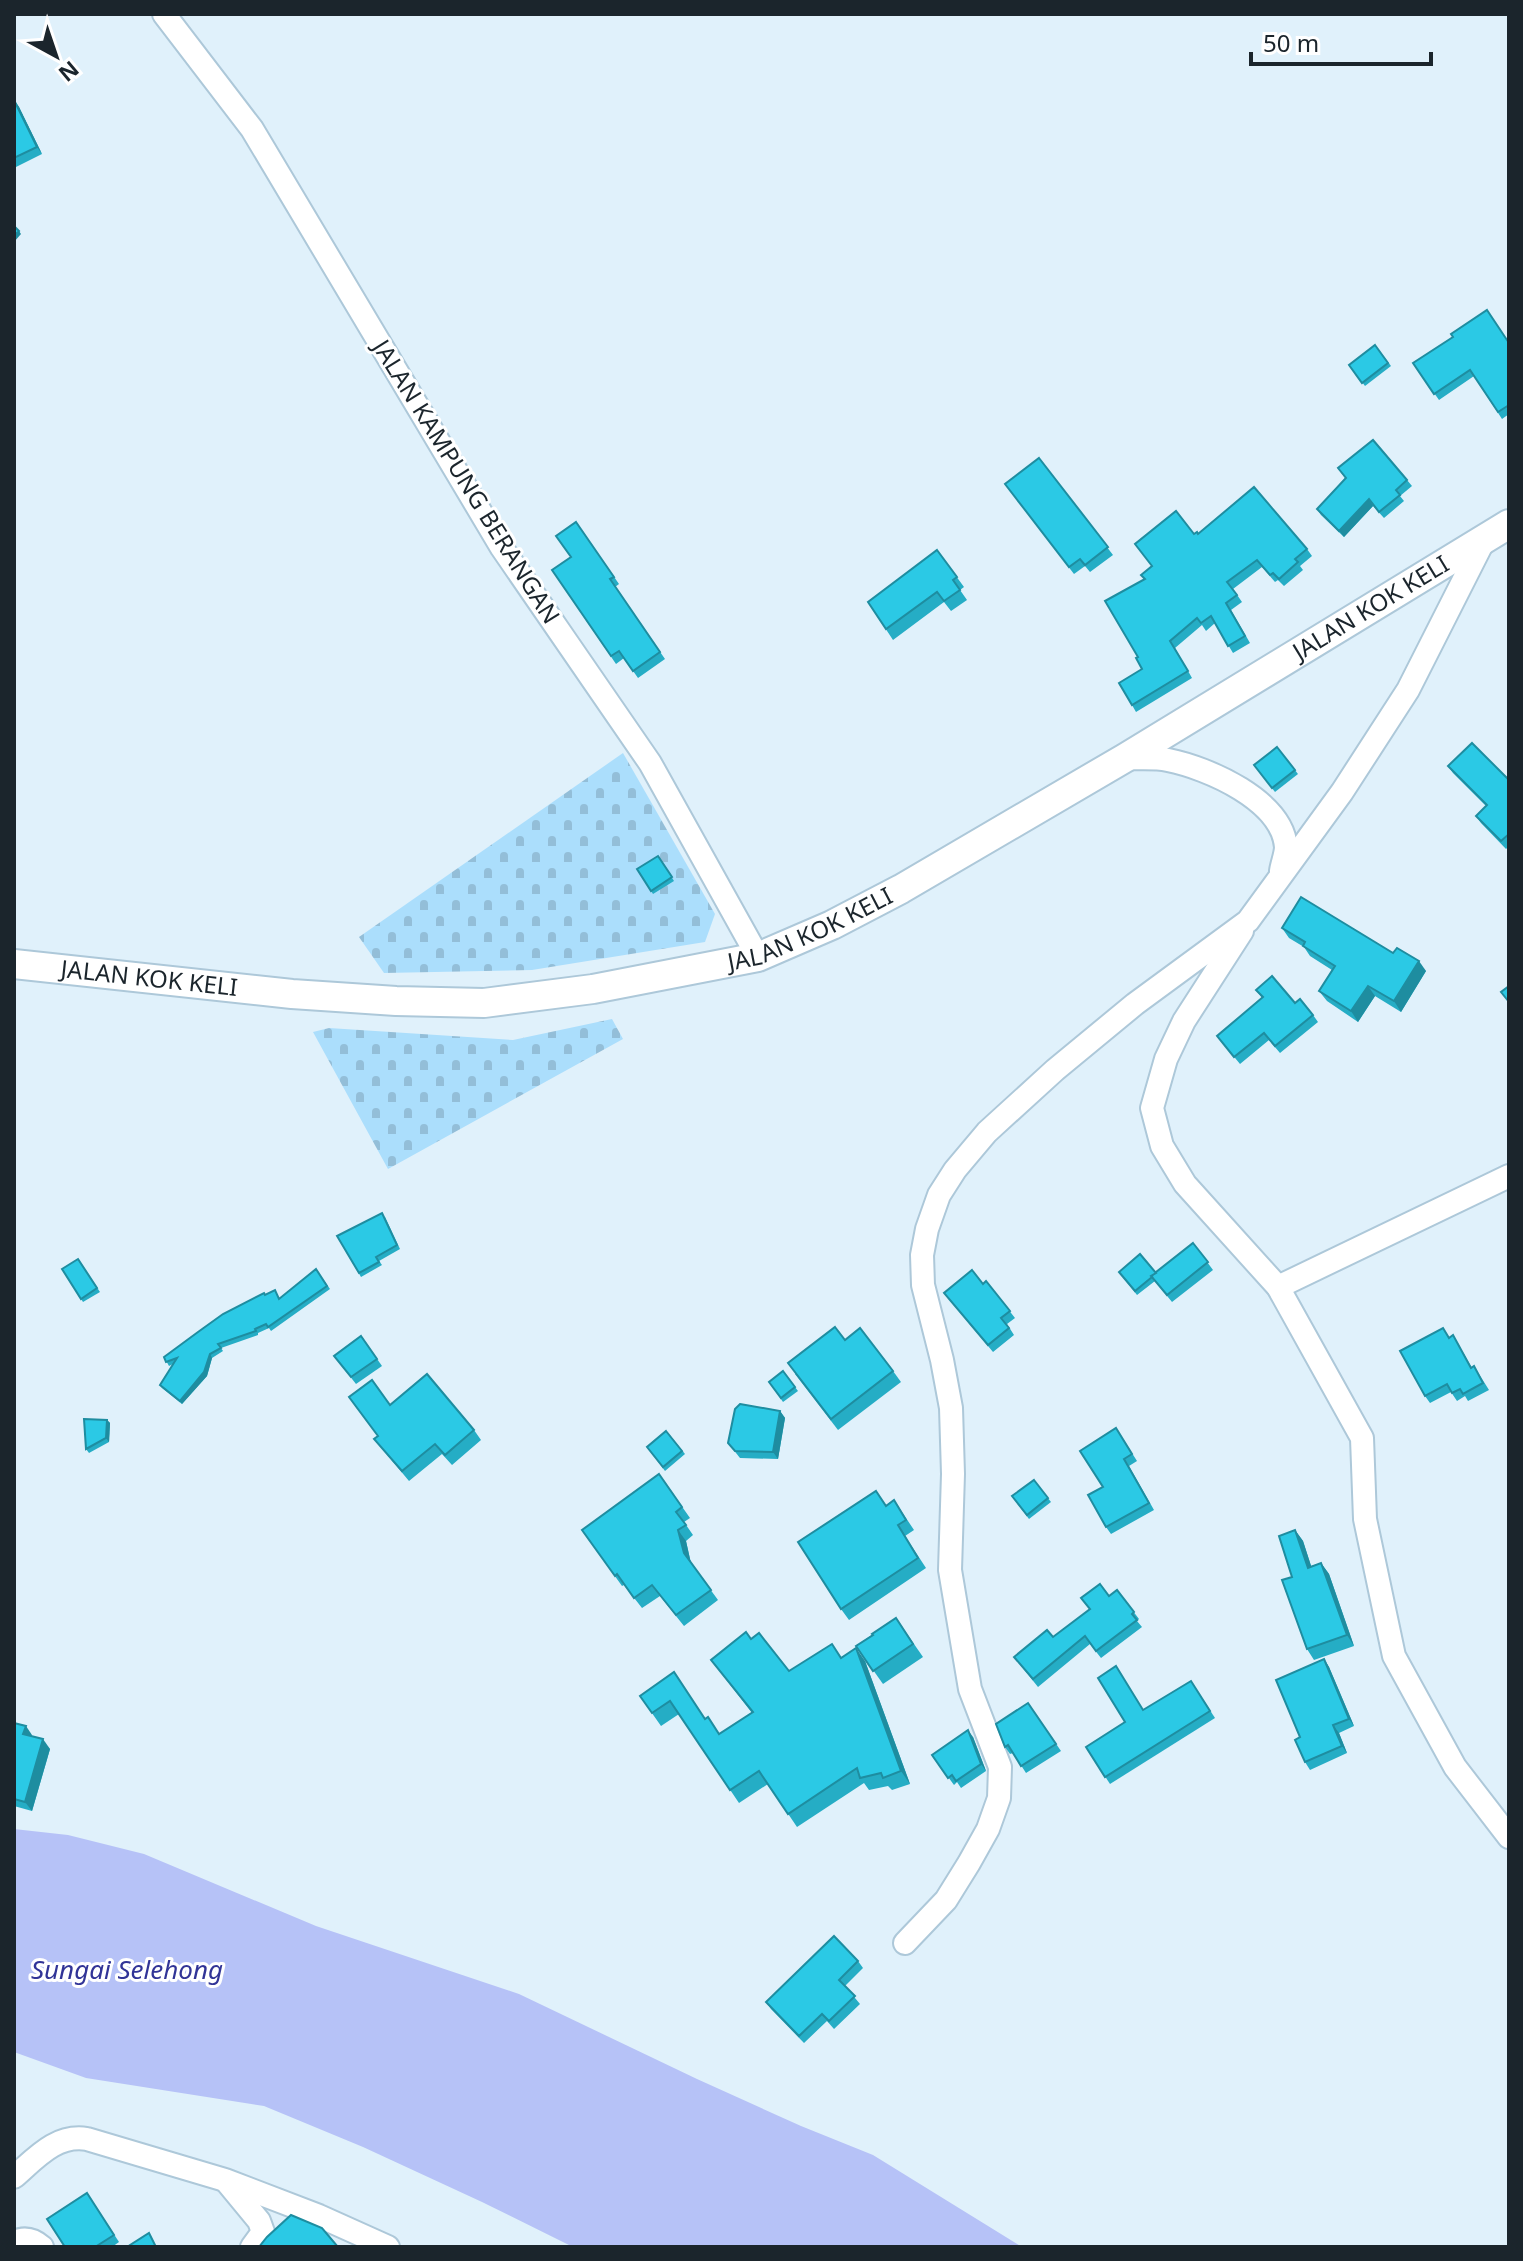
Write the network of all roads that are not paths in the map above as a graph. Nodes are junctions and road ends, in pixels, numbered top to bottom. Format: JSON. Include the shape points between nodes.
{"nodes":[{"id":1,"x":164,"y":14,"type":"edge"},
{"id":2,"x":1498,"y":530,"type":"edge"},
{"id":3,"x":1125,"y":758,"type":"junction"},
{"id":4,"x":1279,"y":880,"type":"junction"},
{"id":5,"x":1248,"y":921,"type":"junction"},
{"id":6,"x":758,"y":957,"type":"junction"},
{"id":7,"x":14,"y":964,"type":"edge"},
{"id":8,"x":1509,"y":1176,"type":"edge"},
{"id":9,"x":1278,"y":1287,"type":"junction"},
{"id":10,"x":1509,"y":1837,"type":"edge"},
{"id":11,"x":905,"y":1943,"type":"dead end"},
{"id":12,"x":14,"y":2177,"type":"edge"},
{"id":13,"x":225,"y":2180,"type":"junction"},
{"id":14,"x":14,"y":2242,"type":"edge"},
{"id":15,"x":42,"y":2247,"type":"edge"},
{"id":16,"x":252,"y":2247,"type":"edge"},
{"id":17,"x":388,"y":2247,"type":"edge"}],
"edges":[{"from":1,"to":6,"type":"street","name":"JALAN KAMPUNG BERANGAN","via":[[252,129],[502,548],[650,763]]},
{"from":2,"to":3,"type":"street","name":"JALAN KOK KELI"},
{"from":2,"to":4,"type":"street","via":[[1408,690]]},
{"from":3,"to":4,"type":"street","via":[[1166,759],[1200,768],[1248,793],[1276,818],[1286,847]]},
{"from":3,"to":6,"type":"street","name":"JALAN KOK KELI","via":[[901,889]]},
{"from":4,"to":5,"type":"street"},
{"from":5,"to":9,"type":"street","via":[[1178,1034],[1152,1108],[1162,1146],[1185,1184]]},
{"from":5,"to":11,"type":"street","via":[[1135,1004],[987,1132],[939,1195],[927,1229],[923,1285],[951,1408],[953,1594],[970,1689],[1000,1767],[999,1798],[982,1840],[946,1900]]},
{"from":6,"to":7,"type":"street","name":"JALAN KOK KELI","via":[[593,989],[484,1003],[292,994]]},
{"from":8,"to":9,"type":"street"},
{"from":9,"to":10,"type":"street","via":[[1362,1438],[1365,1519],[1394,1656],[1455,1767]]},
{"from":12,"to":13,"type":"street","via":[[51,2145],[76,2137]]},
{"from":13,"to":16,"type":"street","via":[[259,2221],[263,2232]]},
{"from":13,"to":17,"type":"street"},
{"from":14,"to":15,"type":"street","via":[[34,2240]]}]}
